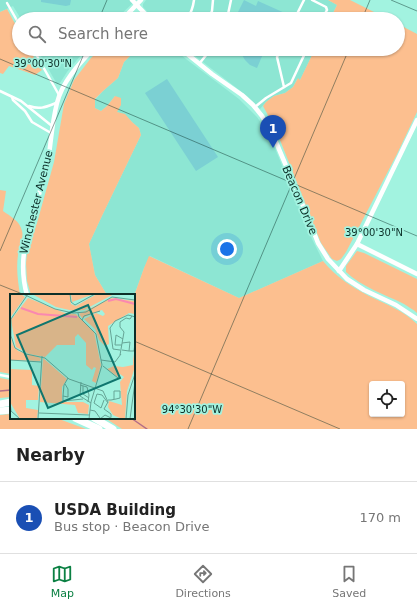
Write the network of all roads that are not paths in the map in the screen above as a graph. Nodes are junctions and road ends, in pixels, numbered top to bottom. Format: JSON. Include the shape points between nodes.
{"nodes":[{"id":1,"x":132,"y":0,"type":"edge"},
{"id":2,"x":141,"y":0,"type":"edge"},
{"id":3,"x":194,"y":0,"type":"edge"},
{"id":4,"x":214,"y":0,"type":"edge"},
{"id":5,"x":231,"y":0,"type":"edge"},
{"id":6,"x":304,"y":0,"type":"edge"},
{"id":7,"x":312,"y":0,"type":"edge"},
{"id":8,"x":7,"y":3,"type":"dead end"},
{"id":9,"x":136,"y":5,"type":"junction"},
{"id":10,"x":12,"y":12,"type":"edge"},
{"id":11,"x":130,"y":12,"type":"edge"},
{"id":12,"x":143,"y":12,"type":"edge"},
{"id":13,"x":191,"y":12,"type":"edge"},
{"id":14,"x":212,"y":12,"type":"edge"},
{"id":15,"x":228,"y":12,"type":"edge"},
{"id":16,"x":299,"y":12,"type":"edge"},
{"id":17,"x":326,"y":12,"type":"edge"},
{"id":18,"x":37,"y":56,"type":"edge"},
{"id":19,"x":87,"y":56,"type":"edge"},
{"id":20,"x":189,"y":56,"type":"edge"},
{"id":21,"x":205,"y":56,"type":"edge"},
{"id":22,"x":278,"y":56,"type":"edge"},
{"id":23,"x":304,"y":56,"type":"edge"},
{"id":24,"x":199,"y":64,"type":"junction"},
{"id":25,"x":284,"y":87,"type":"junction"},
{"id":26,"x":0,"y":91,"type":"edge"},
{"id":27,"x":59,"y":96,"type":"junction"},
{"id":28,"x":11,"y":97,"type":"junction"},
{"id":29,"x":57,"y":102,"type":"junction"},
{"id":30,"x":25,"y":104,"type":"junction"},
{"id":31,"x":255,"y":107,"type":"junction"},
{"id":32,"x":417,"y":120,"type":"edge"},
{"id":33,"x":52,"y":126,"type":"junction"},
{"id":34,"x":51,"y":133,"type":"junction"},
{"id":35,"x":357,"y":244,"type":"junction"},
{"id":36,"x":339,"y":271,"type":"junction"},
{"id":37,"x":417,"y":274,"type":"edge"},
{"id":38,"x":27,"y":294,"type":"edge"},
{"id":39,"x":417,"y":319,"type":"edge"},
{"id":40,"x":0,"y":375,"type":"edge"},
{"id":41,"x":10,"y":376,"type":"edge"},
{"id":42,"x":10,"y":402,"type":"edge"},
{"id":43,"x":0,"y":404,"type":"edge"},
{"id":44,"x":10,"y":410,"type":"edge"},
{"id":45,"x":0,"y":411,"type":"edge"},
{"id":46,"x":77,"y":419,"type":"edge"},
{"id":47,"x":96,"y":419,"type":"edge"},
{"id":48,"x":99,"y":429,"type":"edge"},
{"id":49,"x":113,"y":429,"type":"edge"}],
"edges":[{"from":1,"to":9,"type":"street"},
{"from":2,"to":9,"type":"street"},
{"from":3,"to":13,"type":"lane"},
{"from":4,"to":14,"type":"lane"},
{"from":5,"to":15,"type":"lane"},
{"from":6,"to":16,"type":"lane"},
{"from":7,"to":17,"type":"lane","via":[[326,7]]},
{"from":8,"to":10,"type":"lane"},
{"from":9,"to":11,"type":"street"},
{"from":9,"to":12,"type":"street"},
{"from":18,"to":27,"type":"lane"},
{"from":19,"to":27,"type":"street","name":"Winchester Avenue","via":[[72,72]]},
{"from":20,"to":24,"type":"street","name":"Beacon Drive"},
{"from":21,"to":24,"type":"lane"},
{"from":22,"to":25,"type":"lane"},
{"from":23,"to":25,"type":"lane","via":[[291,83]]},
{"from":24,"to":31,"type":"street","name":"Beacon Drive"},
{"from":25,"to":31,"type":"lane"},
{"from":26,"to":28,"type":"lane"},
{"from":27,"to":29,"type":"street","name":"Winchester Avenue"},
{"from":28,"to":30,"type":"lane"},
{"from":28,"to":34,"type":"lane","via":[[32,122]]},
{"from":29,"to":30,"type":"lane","via":[[36,109]]},
{"from":29,"to":33,"type":"street","name":"Winchester Avenue"},
{"from":30,"to":33,"type":"lane"},
{"from":31,"to":36,"type":"street","name":"Beacon Drive","via":[[273,135],[318,243]]},
{"from":32,"to":35,"type":"street"},
{"from":33,"to":34,"type":"street","name":"Winchester Avenue"},
{"from":34,"to":38,"type":"street","name":"Winchester Avenue","via":[[48,162],[22,257]]},
{"from":35,"to":36,"type":"street"},
{"from":35,"to":37,"type":"street"},
{"from":36,"to":39,"type":"street","name":"Beacon Drive","via":[[364,290],[396,305]]},
{"from":40,"to":41,"type":"lane"},
{"from":42,"to":43,"type":"main road"},
{"from":44,"to":45,"type":"main road"},
{"from":46,"to":48,"type":"main road"},
{"from":47,"to":49,"type":"main road"}]}
